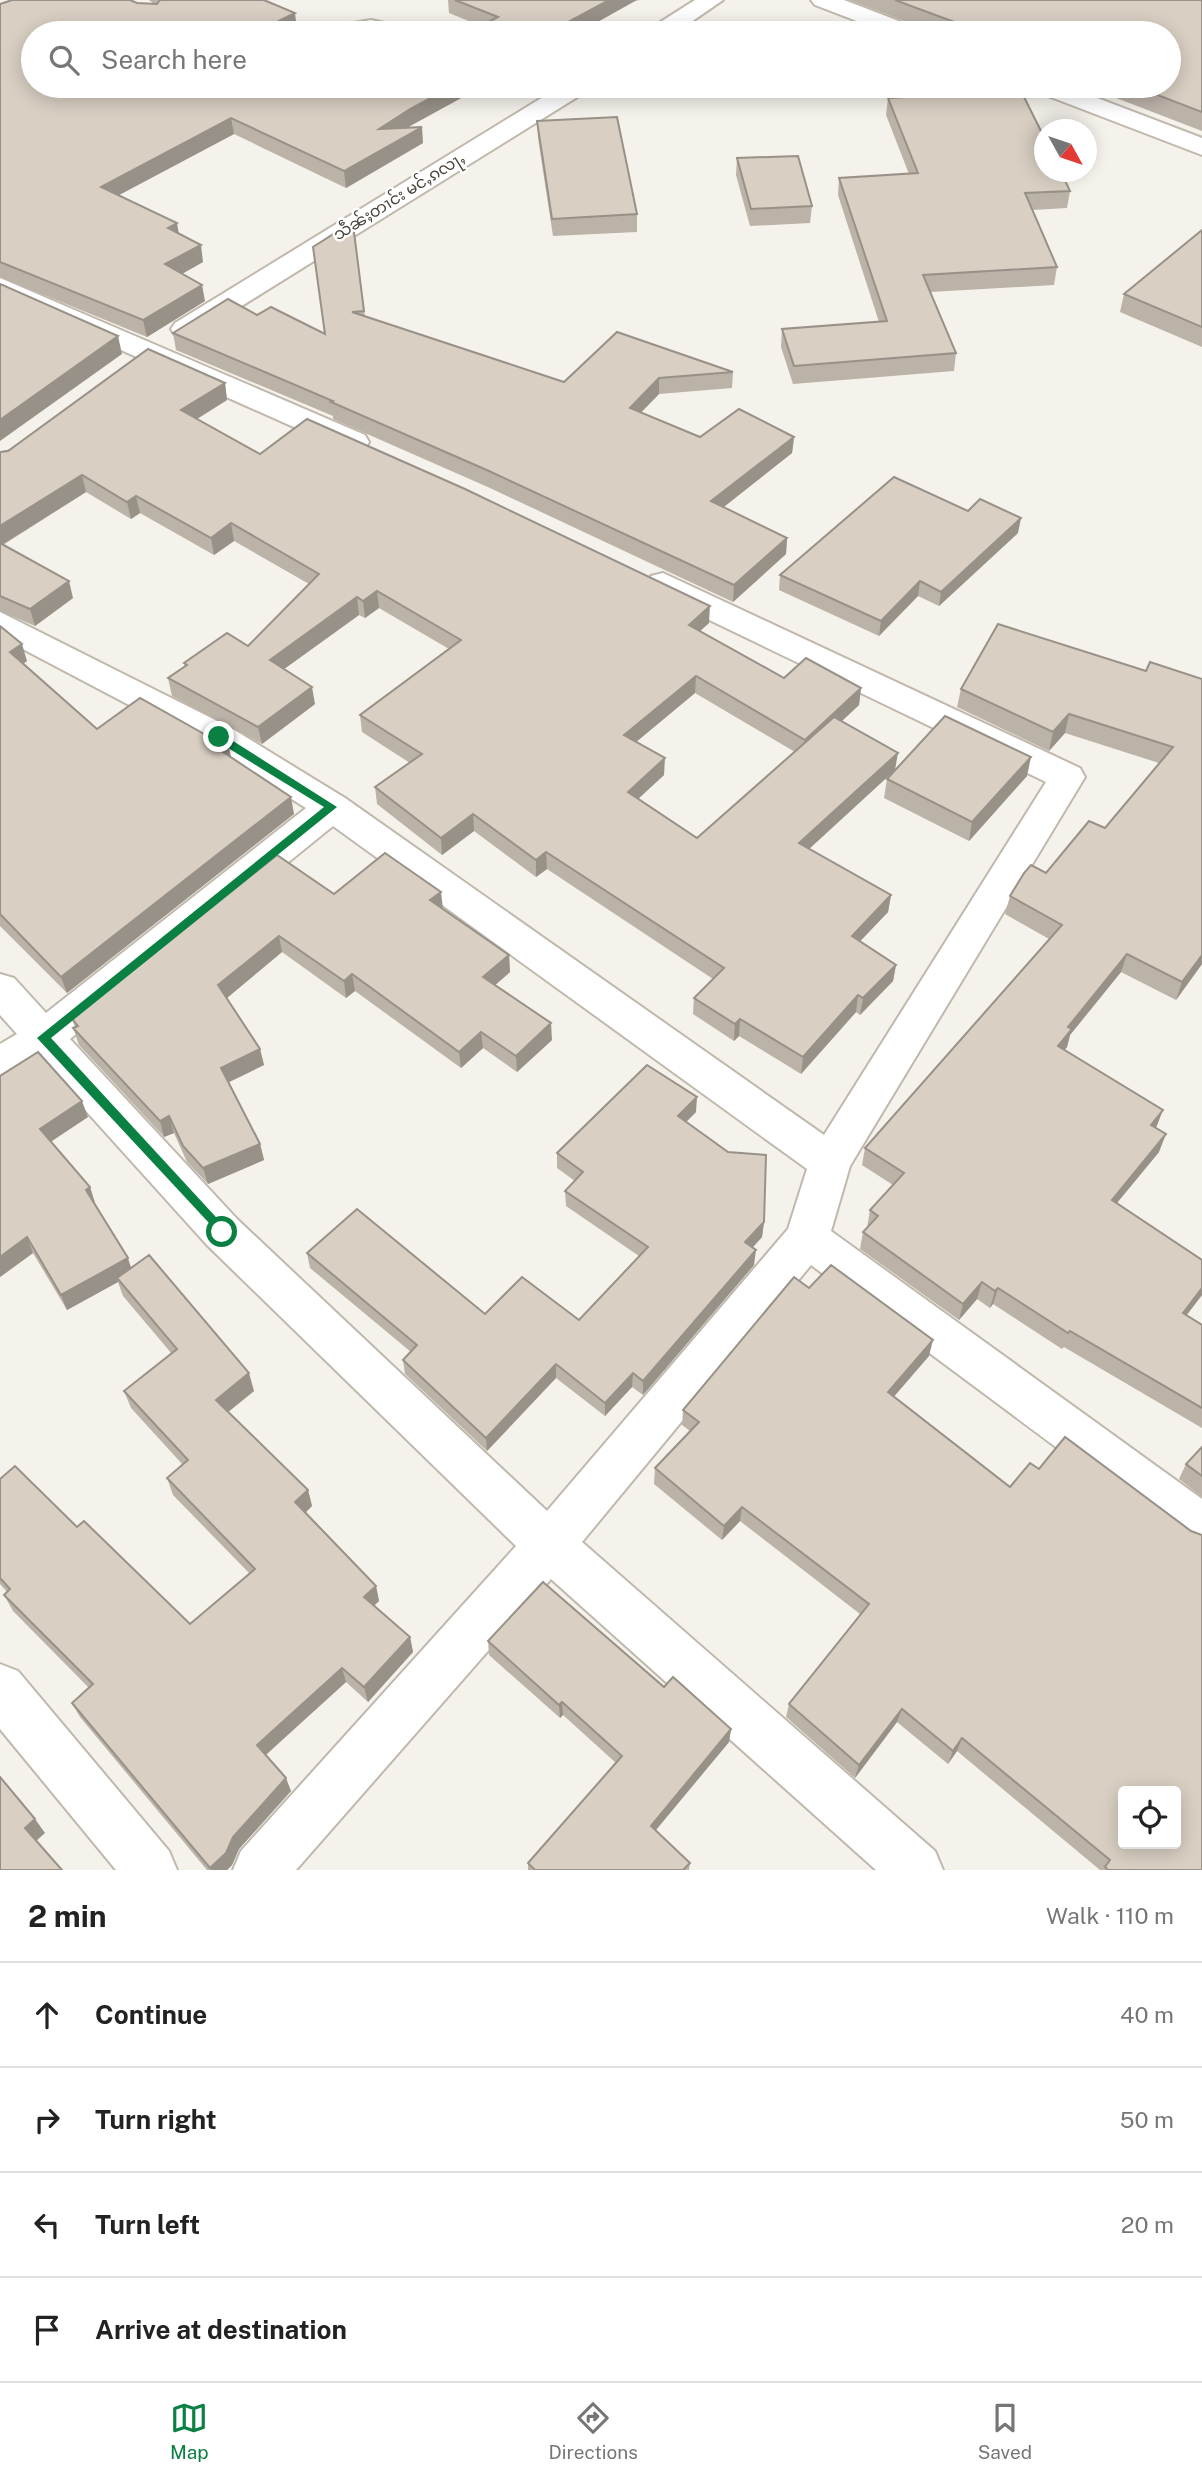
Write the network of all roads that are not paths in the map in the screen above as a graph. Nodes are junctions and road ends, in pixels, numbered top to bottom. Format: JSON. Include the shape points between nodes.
{"nodes":[{"id":1,"x":711,"y":0,"type":"edge"},
{"id":2,"x":823,"y":0,"type":"edge"},
{"id":3,"x":678,"y":21,"type":"edge"},
{"id":4,"x":878,"y":21,"type":"edge"},
{"id":5,"x":559,"y":98,"type":"edge"},
{"id":6,"x":1075,"y":98,"type":"edge"},
{"id":7,"x":1202,"y":147,"type":"edge"},
{"id":8,"x":0,"y":286,"type":"edge"},
{"id":9,"x":149,"y":351,"type":"junction"},
{"id":10,"x":117,"y":374,"type":"edge"},
{"id":11,"x":390,"y":457,"type":"edge"},
{"id":12,"x":628,"y":568,"type":"edge"},
{"id":13,"x":0,"y":623,"type":"edge"},
{"id":14,"x":332,"y":807,"type":"junction"},
{"id":15,"x":0,"y":989,"type":"edge"},
{"id":16,"x":43,"y":1038,"type":"junction"},
{"id":17,"x":0,"y":1064,"type":"edge"},
{"id":18,"x":830,"y":1162,"type":"junction"},
{"id":19,"x":807,"y":1238,"type":"junction"},
{"id":20,"x":1202,"y":1527,"type":"edge"},
{"id":21,"x":550,"y":1545,"type":"junction"},
{"id":22,"x":0,"y":1689,"type":"edge"},
{"id":23,"x":150,"y":1870,"type":"edge"},
{"id":24,"x":260,"y":1870,"type":"edge"},
{"id":25,"x":916,"y":1870,"type":"edge"}],
"edges":[{"from":1,"to":3,"type":"street"},
{"from":2,"to":4,"type":"street"},
{"from":5,"to":9,"type":"street","name":"သဵၼ်ႈတၢင်း မင်ႇၵလႃႇ"},
{"from":6,"to":7,"type":"street"},
{"from":8,"to":9,"type":"street"},
{"from":9,"to":10,"type":"street","name":"သဵၼ်ႈတၢင်း မင်ႇၵလႃႇ"},
{"from":9,"to":11,"type":"street"},
{"from":12,"to":18,"type":"street","via":[[1067,777]]},
{"from":13,"to":14,"type":"street","via":[[219,737]]},
{"from":14,"to":16,"type":"street"},
{"from":14,"to":18,"type":"street"},
{"from":15,"to":16,"type":"street"},
{"from":16,"to":17,"type":"street"},
{"from":16,"to":21,"type":"street","via":[[222,1232]]},
{"from":18,"to":19,"type":"street"},
{"from":19,"to":20,"type":"street"},
{"from":19,"to":21,"type":"street"},
{"from":21,"to":24,"type":"street"},
{"from":21,"to":25,"type":"street"},
{"from":22,"to":23,"type":"street"}]}
